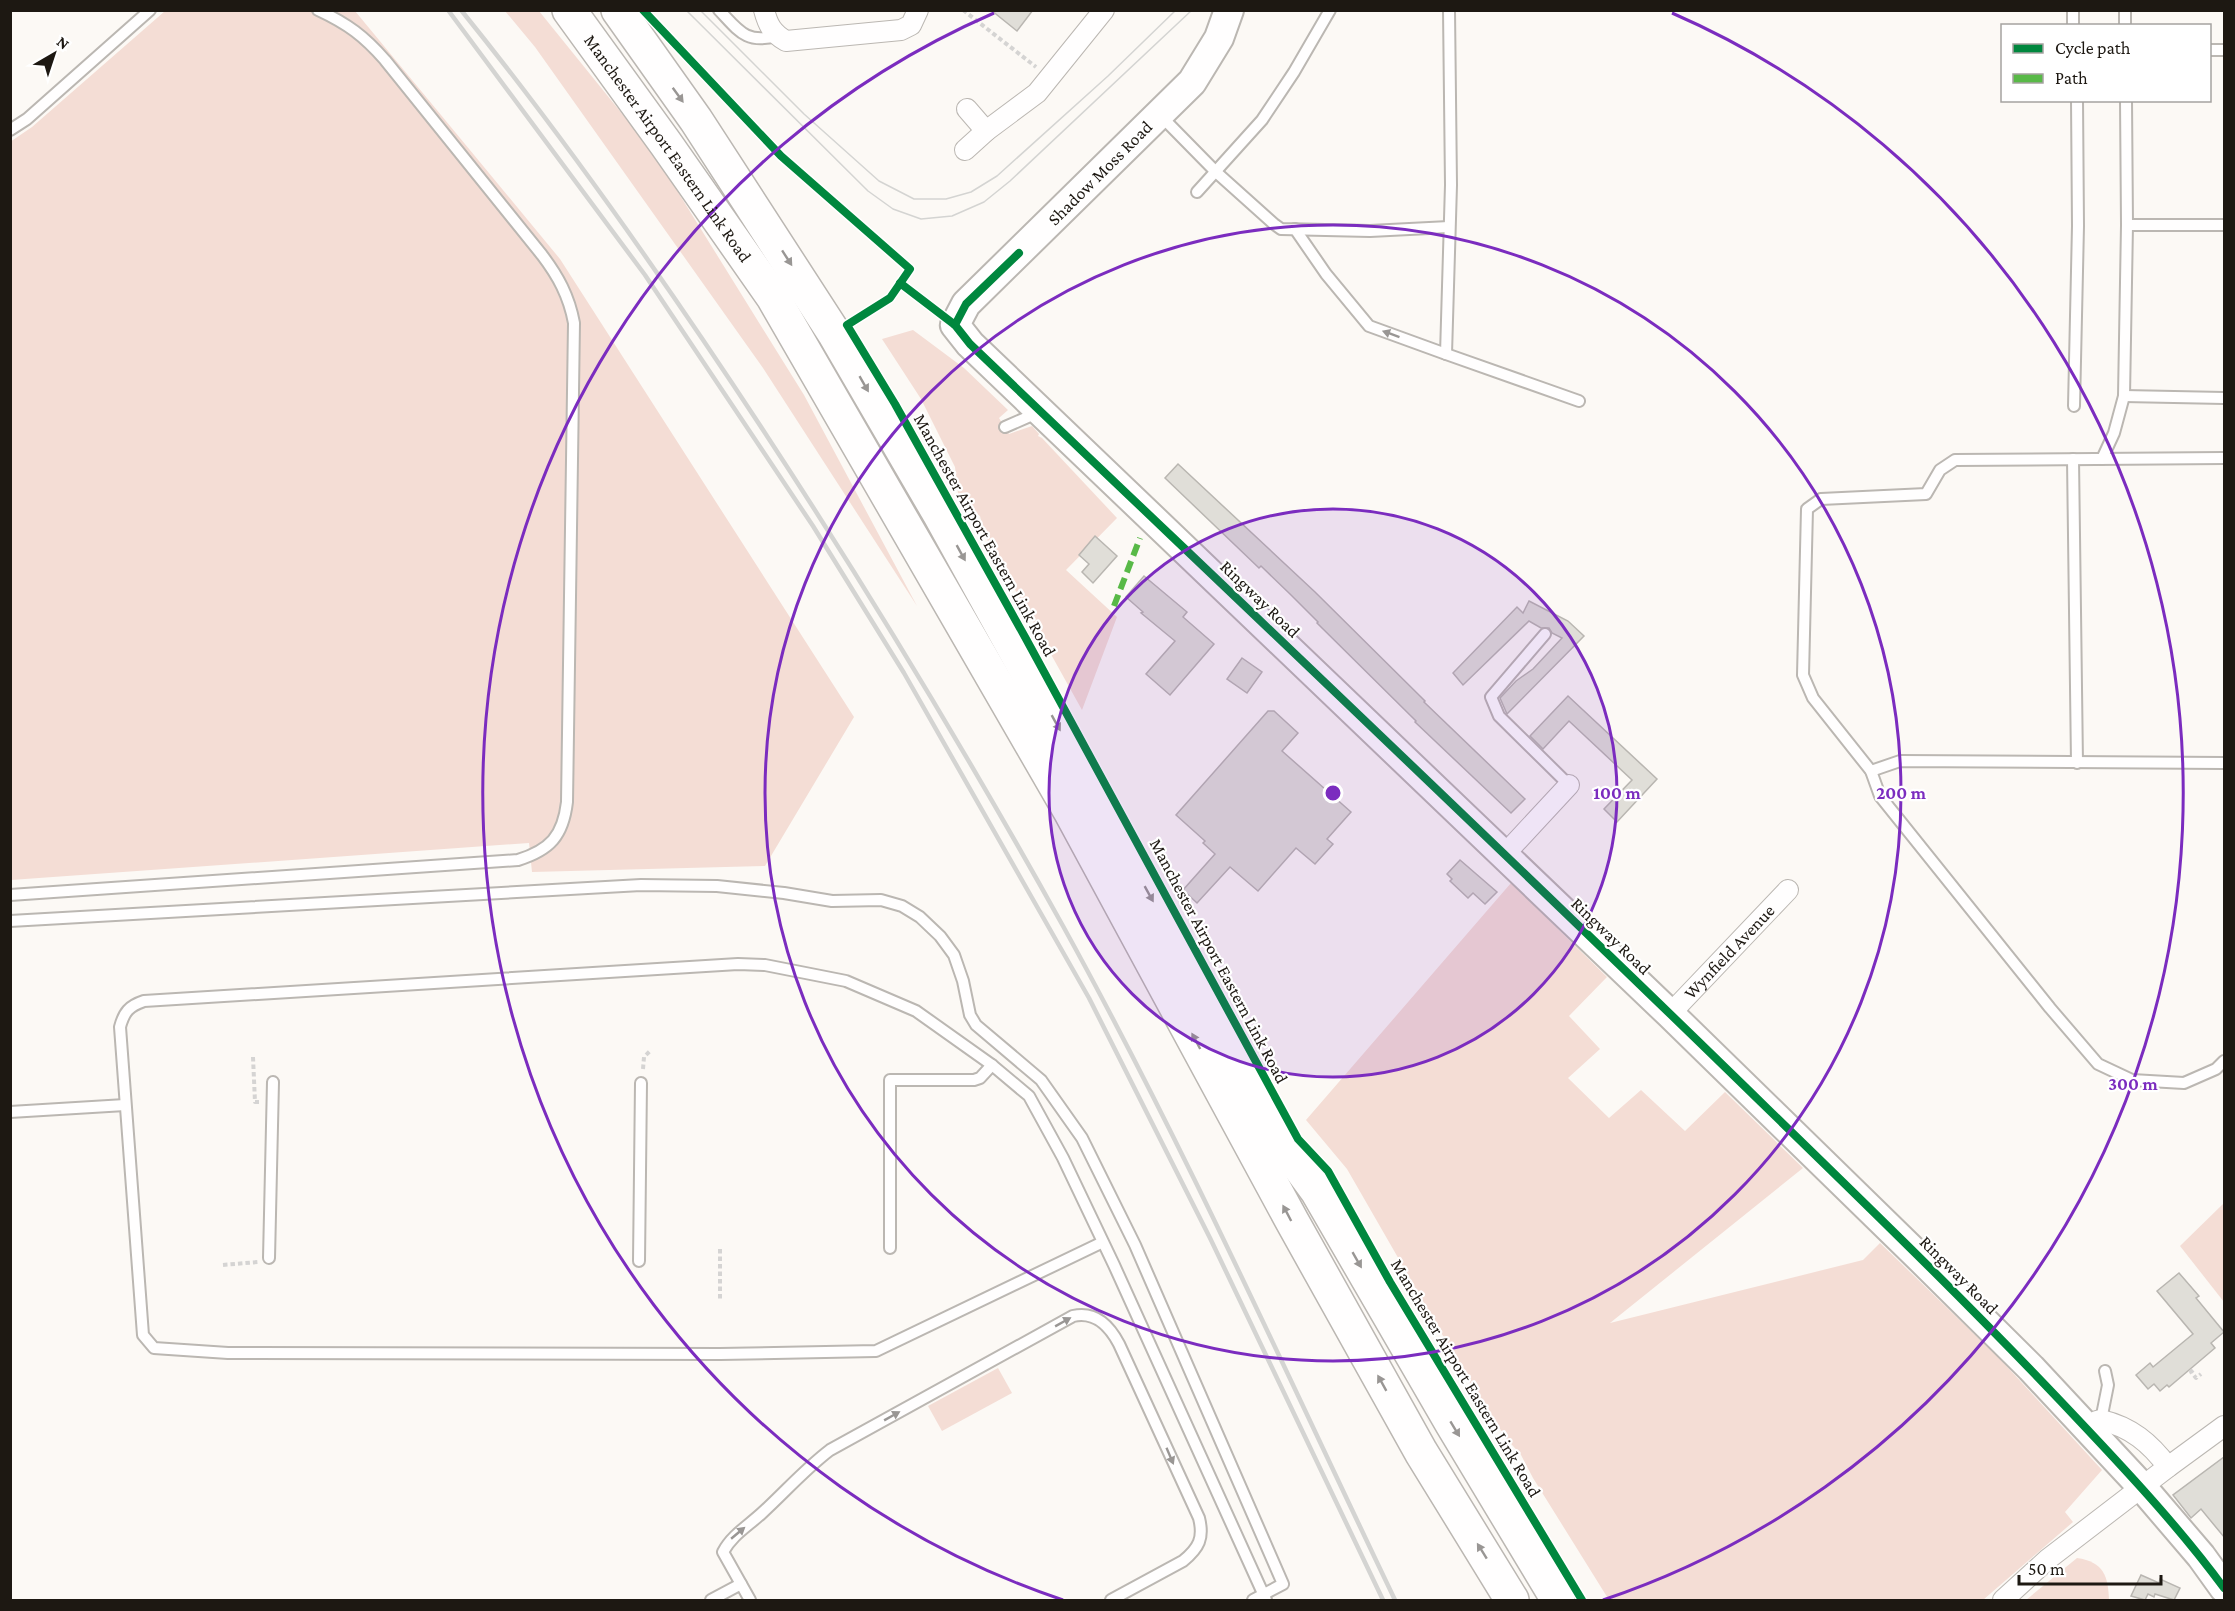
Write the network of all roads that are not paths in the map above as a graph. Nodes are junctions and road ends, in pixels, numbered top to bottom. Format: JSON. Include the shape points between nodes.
{"nodes":[{"id":1,"x":150,"y":10,"type":"edge"},
{"id":2,"x":318,"y":10,"type":"edge"},
{"id":3,"x":569,"y":10,"type":"edge"},
{"id":4,"x":618,"y":10,"type":"edge"},
{"id":5,"x":719,"y":10,"type":"edge"},
{"id":6,"x":764,"y":10,"type":"edge"},
{"id":7,"x":918,"y":10,"type":"edge"},
{"id":8,"x":1104,"y":10,"type":"edge"},
{"id":9,"x":1229,"y":10,"type":"edge"},
{"id":10,"x":1330,"y":10,"type":"edge"},
{"id":11,"x":1449,"y":10,"type":"edge"},
{"id":12,"x":777,"y":36,"type":"junction"},
{"id":13,"x":2077,"y":102,"type":"edge"},
{"id":14,"x":2126,"y":102,"type":"edge"},
{"id":15,"x":967,"y":109,"type":"dead end"},
{"id":16,"x":1159,"y":114,"type":"junction"},
{"id":17,"x":10,"y":130,"type":"edge"},
{"id":18,"x":986,"y":131,"type":"junction"},
{"id":19,"x":965,"y":150,"type":"dead end"},
{"id":20,"x":1216,"y":172,"type":"junction"},
{"id":21,"x":1197,"y":192,"type":"dead end"},
{"id":22,"x":2127,"y":225,"type":"junction"},
{"id":23,"x":2224,"y":225,"type":"edge"},
{"id":24,"x":1449,"y":227,"type":"junction"},
{"id":25,"x":1295,"y":229,"type":"junction"},
{"id":26,"x":956,"y":325,"type":"joint"},
{"id":27,"x":1446,"y":354,"type":"junction"},
{"id":28,"x":2124,"y":396,"type":"junction"},
{"id":29,"x":2224,"y":398,"type":"edge"},
{"id":30,"x":1579,"y":401,"type":"dead end"},
{"id":31,"x":2074,"y":406,"type":"dead end"},
{"id":32,"x":1040,"y":411,"type":"junction"},
{"id":33,"x":1005,"y":427,"type":"dead end"},
{"id":34,"x":2224,"y":458,"type":"edge"},
{"id":35,"x":2073,"y":459,"type":"junction"},
{"id":36,"x":2102,"y":459,"type":"junction"},
{"id":37,"x":1545,"y":634,"type":"dead end"},
{"id":38,"x":2077,"y":763,"type":"junction"},
{"id":39,"x":2224,"y":763,"type":"edge"},
{"id":40,"x":1871,"y":771,"type":"junction"},
{"id":41,"x":1569,"y":785,"type":"joint"},
{"id":42,"x":1504,"y":855,"type":"junction"},
{"id":43,"x":1788,"y":890,"type":"dead end"},
{"id":44,"x":10,"y":895,"type":"edge"},
{"id":45,"x":10,"y":921,"type":"edge"},
{"id":46,"x":1670,"y":1014,"type":"junction"},
{"id":47,"x":2224,"y":1061,"type":"edge"},
{"id":48,"x":992,"y":1065,"type":"junction"},
{"id":49,"x":273,"y":1082,"type":"dead end"},
{"id":50,"x":641,"y":1083,"type":"dead end"},
{"id":51,"x":125,"y":1106,"type":"junction"},
{"id":52,"x":10,"y":1112,"type":"edge"},
{"id":53,"x":1103,"y":1242,"type":"junction"},
{"id":54,"x":890,"y":1248,"type":"dead end"},
{"id":55,"x":269,"y":1258,"type":"dead end"},
{"id":56,"x":639,"y":1261,"type":"dead end"},
{"id":57,"x":2105,"y":1371,"type":"dead end"},
{"id":58,"x":2094,"y":1424,"type":"junction"},
{"id":59,"x":2224,"y":1426,"type":"edge"},
{"id":60,"x":2168,"y":1467,"type":"junction"},
{"id":61,"x":2142,"y":1487,"type":"junction"},
{"id":62,"x":741,"y":1584,"type":"junction"},
{"id":63,"x":2224,"y":1588,"type":"edge"},
{"id":64,"x":1265,"y":1598,"type":"edge"},
{"id":65,"x":711,"y":1600,"type":"edge"},
{"id":66,"x":750,"y":1600,"type":"edge"},
{"id":67,"x":1111,"y":1600,"type":"edge"},
{"id":68,"x":1253,"y":1600,"type":"edge"},
{"id":69,"x":1512,"y":1600,"type":"edge"},
{"id":70,"x":1558,"y":1600,"type":"edge"},
{"id":71,"x":2003,"y":1600,"type":"edge"}],
"edges":[{"from":1,"to":17,"type":"lane"},
{"from":2,"to":44,"type":"lane","via":[[358,32],[385,60],[542,255],[570,302],[574,323],[565,819],[550,844],[537,854],[518,860]]},
{"from":69,"to":3,"type":"highway","name":"Manchester Airport Eastern Link Road","one_way":true,"via":[[1421,1452],[1070,811],[773,297]]},
{"from":4,"to":70,"type":"highway","name":"Manchester Airport Eastern Link Road","one_way":true,"via":[[702,130],[834,333],[952,536],[1292,1157],[1317,1191]]},
{"from":5,"to":12,"type":"lane","via":[[740,32],[760,40]]},
{"from":6,"to":12,"type":"street"},
{"from":7,"to":12,"type":"street","via":[[910,26],[901,30],[786,41]]},
{"from":8,"to":18,"type":"street","via":[[1037,93]]},
{"from":9,"to":16,"type":"street","name":"Shadow Moss Road","via":[[1219,38],[1192,82]]},
{"from":10,"to":20,"type":"lane","via":[[1262,120]]},
{"from":11,"to":24,"type":"lane"},
{"from":13,"to":31,"type":"lane"},
{"from":14,"to":22,"type":"lane"},
{"from":15,"to":18,"type":"street"},
{"from":16,"to":20,"type":"lane"},
{"from":16,"to":26,"type":"street","name":"Shadow Moss Road","via":[[966,304]]},
{"from":18,"to":19,"type":"street"},
{"from":20,"to":21,"type":"lane"},
{"from":20,"to":25,"type":"lane","via":[[1274,224],[1281,229]]},
{"from":22,"to":23,"type":"lane"},
{"from":22,"to":28,"type":"lane"},
{"from":24,"to":25,"type":"lane"},
{"from":24,"to":27,"type":"lane"},
{"from":27,"to":25,"type":"lane","one_way":true,"via":[[1369,326]]},
{"from":26,"to":32,"type":"street","name":"Ringway Road","via":[[970,344]]},
{"from":27,"to":30,"type":"lane"},
{"from":28,"to":29,"type":"lane"},
{"from":28,"to":36,"type":"lane"},
{"from":32,"to":33,"type":"lane"},
{"from":32,"to":42,"type":"street","name":"Ringway Road"},
{"from":34,"to":36,"type":"lane"},
{"from":35,"to":36,"type":"lane"},
{"from":35,"to":38,"type":"lane"},
{"from":35,"to":40,"type":"lane","via":[[1955,460],[1940,470],[1926,494],[1821,499],[1807,509],[1803,675],[1814,698]]},
{"from":37,"to":41,"type":"lane","via":[[1491,697],[1499,716]]},
{"from":38,"to":39,"type":"lane"},
{"from":38,"to":40,"type":"lane","via":[[1900,761]]},
{"from":40,"to":47,"type":"lane","via":[[1880,796],[2098,1064],[2132,1080],[2184,1083],[2216,1069]]},
{"from":41,"to":42,"type":"street"},
{"from":42,"to":46,"type":"street","name":"Ringway Road"},
{"from":43,"to":46,"type":"street","name":"Wynfield Avenue"},
{"from":45,"to":64,"type":"lane","via":[[641,885],[717,886],[832,901],[881,900],[902,906],[940,936],[954,955],[976,1025],[1041,1080],[1098,1168],[1283,1584]]},
{"from":46,"to":58,"type":"street","name":"Ringway Road","via":[[2023,1360]]},
{"from":48,"to":51,"type":"lane","via":[[916,1011],[846,981],[765,965],[738,964],[144,1001],[131,1005],[120,1028]]},
{"from":48,"to":53,"type":"lane","via":[[1029,1096]]},
{"from":48,"to":54,"type":"lane","via":[[974,1080],[890,1080]]},
{"from":49,"to":55,"type":"lane"},
{"from":50,"to":56,"type":"lane"},
{"from":51,"to":52,"type":"lane"},
{"from":51,"to":53,"type":"lane","via":[[143,1335],[154,1348],[163,1350],[720,1354],[876,1351]]},
{"from":53,"to":64,"type":"lane"},
{"from":57,"to":58,"type":"lane","via":[[2108,1385]]},
{"from":58,"to":60,"type":"street","name":"Ringway Road","via":[[2126,1428],[2153,1447]]},
{"from":58,"to":61,"type":"street","name":"Ringway Road"},
{"from":59,"to":60,"type":"street"},
{"from":60,"to":61,"type":"street"},
{"from":61,"to":63,"type":"street","name":"Ringway Road"},
{"from":61,"to":71,"type":"street","via":[[2048,1559]]},
{"from":62,"to":65,"type":"lane"},
{"from":62,"to":66,"type":"lane"},
{"from":62,"to":67,"type":"lane","one_way":true,"via":[[723,1552],[729,1540],[816,1460],[1073,1316],[1084,1314],[1098,1318],[1113,1332],[1202,1532],[1190,1556]]},
{"from":64,"to":68,"type":"lane"}]}
